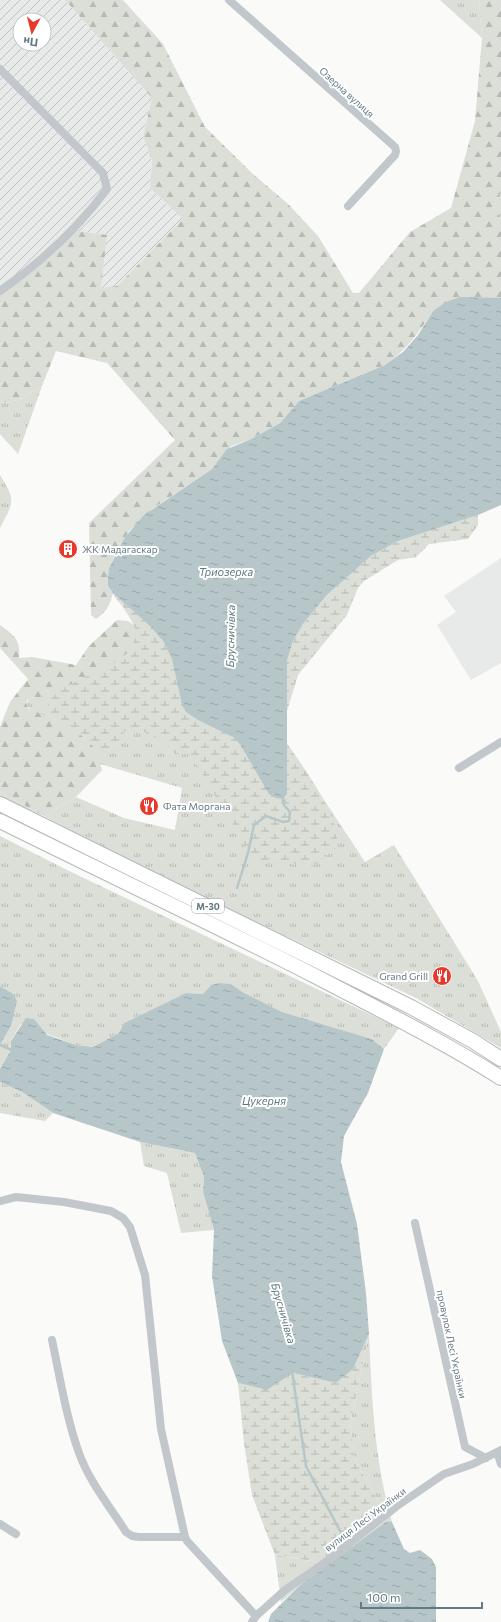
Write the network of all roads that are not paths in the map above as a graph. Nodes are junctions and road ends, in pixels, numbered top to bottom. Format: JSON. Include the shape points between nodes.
{"nodes":[{"id":1,"x":229,"y":0,"type":"edge"},
{"id":2,"x":0,"y":69,"type":"edge"},
{"id":3,"x":348,"y":206,"type":"dead end"},
{"id":4,"x":0,"y":291,"type":"edge"},
{"id":5,"x":501,"y":742,"type":"edge"},
{"id":6,"x":459,"y":768,"type":"dead end"},
{"id":7,"x":0,"y":804,"type":"edge"},
{"id":8,"x":0,"y":821,"type":"edge"},
{"id":9,"x":501,"y":1059,"type":"edge"},
{"id":10,"x":501,"y":1078,"type":"edge"},
{"id":11,"x":0,"y":1201,"type":"edge"},
{"id":12,"x":415,"y":1223,"type":"dead end"},
{"id":13,"x":52,"y":1340,"type":"dead end"},
{"id":14,"x":499,"y":1451,"type":"edge"},
{"id":15,"x":486,"y":1458,"type":"junction"},
{"id":16,"x":501,"y":1464,"type":"edge"},
{"id":17,"x":0,"y":1524,"type":"edge"},
{"id":18,"x":16,"y":1534,"type":"dead end"},
{"id":19,"x":185,"y":1537,"type":"junction"},
{"id":20,"x":254,"y":1619,"type":"edge"}],
"edges":[{"from":1,"to":3,"type":"street","name":"Озерна вулиця","via":[[395,147],[395,155]]},
{"from":2,"to":4,"type":"street","via":[[103,173],[107,189],[88,214],[19,278]]},
{"from":5,"to":6,"type":"street"},
{"from":7,"to":9,"type":"highway","number":"М-30","via":[[411,1007]]},
{"from":8,"to":10,"type":"highway","number":"М-30","via":[[403,1021],[464,1054]]},
{"from":11,"to":19,"type":"street","via":[[16,1197],[112,1210],[130,1227],[145,1275],[161,1429]]},
{"from":12,"to":15,"type":"street","name":"провулок Лесі Українки","via":[[465,1447]]},
{"from":13,"to":19,"type":"street","via":[[79,1453],[87,1471],[126,1532],[139,1537]]},
{"from":14,"to":15,"type":"street","name":"вулиця Лесі Українки"},
{"from":14,"to":16,"type":"street"},
{"from":15,"to":20,"type":"street","name":"вулиця Лесі Українки","via":[[444,1474],[409,1498],[285,1590]]},
{"from":17,"to":18,"type":"street"},
{"from":19,"to":20,"type":"street"}]}
